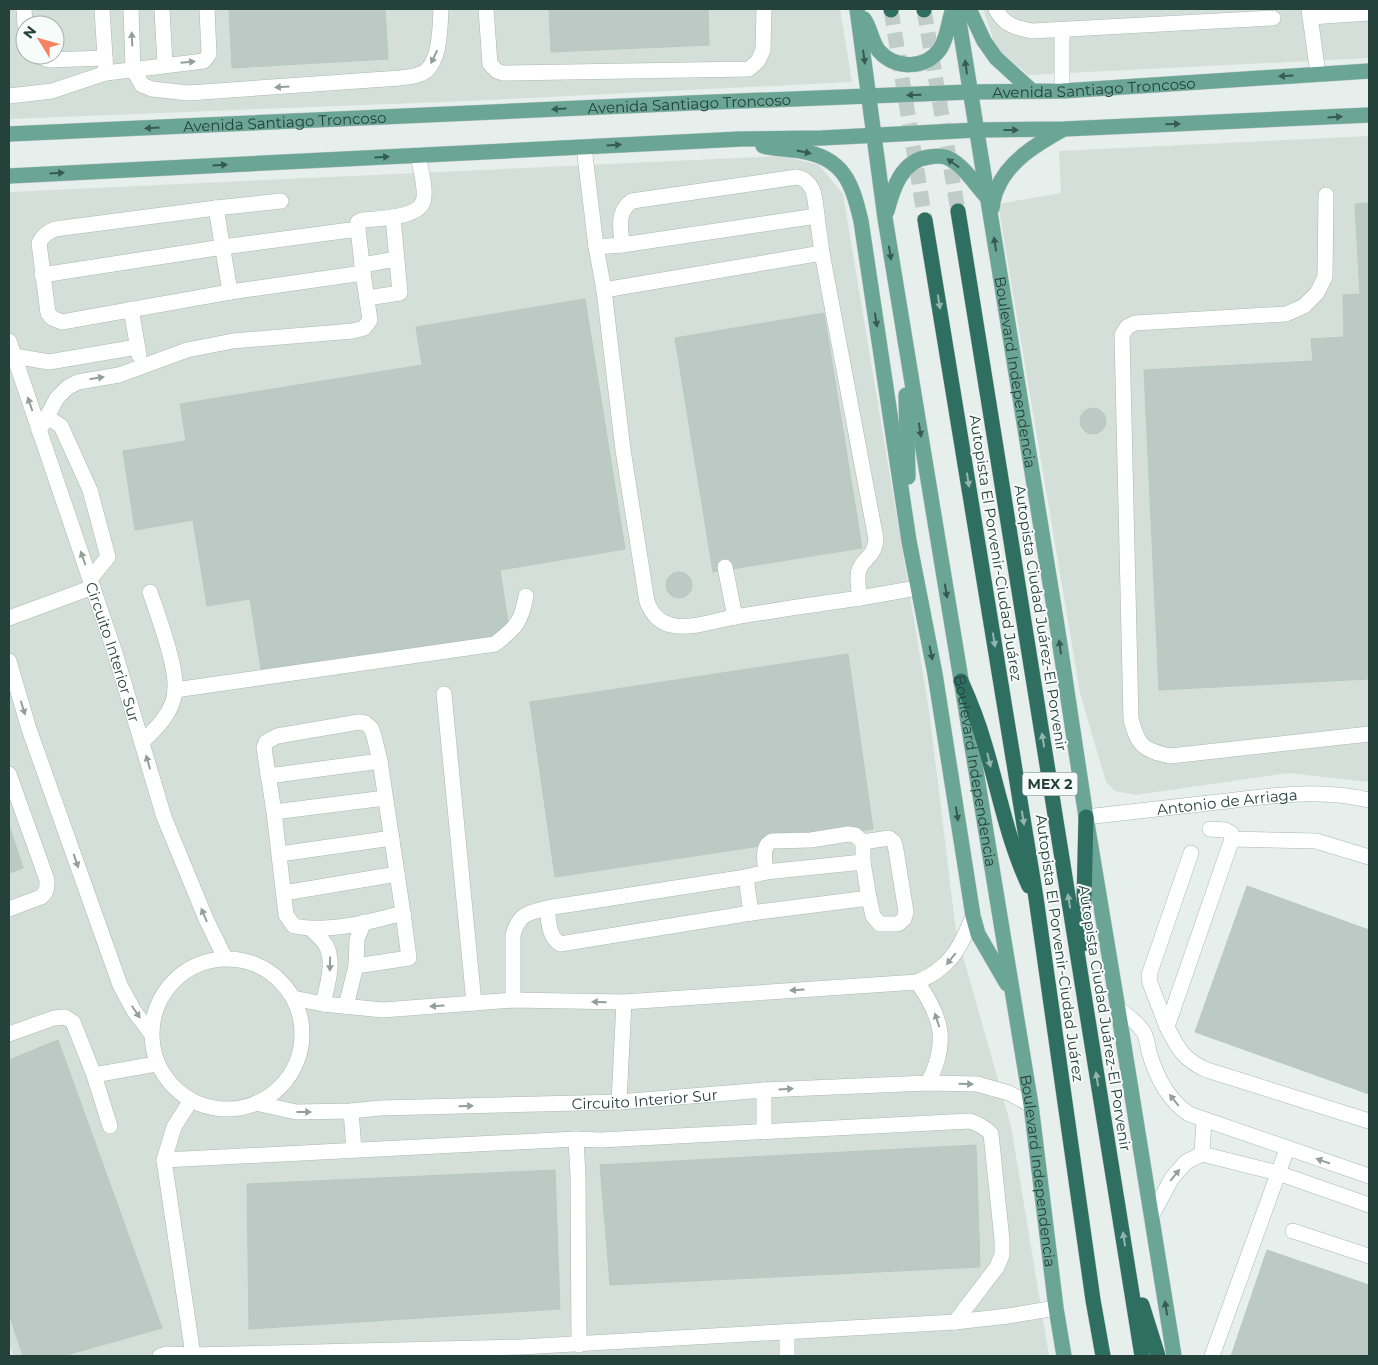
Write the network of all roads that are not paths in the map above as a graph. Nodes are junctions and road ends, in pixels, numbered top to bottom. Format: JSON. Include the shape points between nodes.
{"nodes":[{"id":1,"x":102,"y":9,"type":"edge"},
{"id":2,"x":131,"y":9,"type":"edge"},
{"id":3,"x":162,"y":9,"type":"edge"},
{"id":4,"x":207,"y":9,"type":"edge"},
{"id":5,"x":441,"y":9,"type":"edge"},
{"id":6,"x":486,"y":9,"type":"edge"},
{"id":7,"x":764,"y":9,"type":"edge"},
{"id":8,"x":955,"y":9,"type":"edge"},
{"id":9,"x":969,"y":9,"type":"edge"},
{"id":10,"x":996,"y":9,"type":"edge"},
{"id":11,"x":857,"y":10,"type":"edge"},
{"id":12,"x":1310,"y":13,"type":"edge"},
{"id":13,"x":1369,"y":13,"type":"edge"},
{"id":14,"x":1273,"y":18,"type":"dead end"},
{"id":15,"x":1062,"y":30,"type":"junction"},
{"id":16,"x":65,"y":61,"type":"edge"},
{"id":17,"x":106,"y":65,"type":"junction"},
{"id":18,"x":165,"y":65,"type":"junction"},
{"id":19,"x":133,"y":69,"type":"junction"},
{"id":20,"x":1369,"y":71,"type":"edge"},
{"id":21,"x":1318,"y":74,"type":"junction"},
{"id":22,"x":1032,"y":91,"type":"junction"},
{"id":23,"x":1062,"y":91,"type":"junction"},
{"id":24,"x":970,"y":92,"type":"junction"},
{"id":25,"x":9,"y":96,"type":"edge"},
{"id":26,"x":869,"y":96,"type":"junction"},
{"id":27,"x":1369,"y":115,"type":"edge"},
{"id":28,"x":1064,"y":128,"type":"junction"},
{"id":29,"x":976,"y":130,"type":"junction"},
{"id":30,"x":9,"y":134,"type":"edge"},
{"id":31,"x":875,"y":136,"type":"junction"},
{"id":32,"x":740,"y":139,"type":"junction"},
{"id":33,"x":584,"y":147,"type":"junction"},
{"id":34,"x":418,"y":155,"type":"junction"},
{"id":35,"x":11,"y":178,"type":"edge"},
{"id":36,"x":1326,"y":195,"type":"dead end"},
{"id":37,"x":987,"y":197,"type":"junction"},
{"id":38,"x":281,"y":201,"type":"dead end"},
{"id":39,"x":216,"y":208,"type":"junction"},
{"id":40,"x":958,"y":212,"type":"tunnel mouth"},
{"id":41,"x":990,"y":214,"type":"junction"},
{"id":42,"x":817,"y":216,"type":"junction"},
{"id":43,"x":393,"y":218,"type":"junction"},
{"id":44,"x":885,"y":218,"type":"junction"},
{"id":45,"x":925,"y":220,"type":"tunnel mouth"},
{"id":46,"x":358,"y":229,"type":"junction"},
{"id":47,"x":622,"y":245,"type":"junction"},
{"id":48,"x":223,"y":246,"type":"junction"},
{"id":49,"x":596,"y":247,"type":"junction"},
{"id":50,"x":822,"y":253,"type":"junction"},
{"id":51,"x":396,"y":259,"type":"junction"},
{"id":52,"x":362,"y":269,"type":"junction"},
{"id":53,"x":42,"y":275,"type":"junction"},
{"id":54,"x":604,"y":290,"type":"junction"},
{"id":55,"x":230,"y":292,"type":"junction"},
{"id":56,"x":367,"y":298,"type":"junction"},
{"id":57,"x":131,"y":309,"type":"junction"},
{"id":58,"x":9,"y":341,"type":"edge"},
{"id":59,"x":905,"y":341,"type":"junction"},
{"id":60,"x":137,"y":347,"type":"junction"},
{"id":61,"x":14,"y":356,"type":"junction"},
{"id":62,"x":142,"y":366,"type":"junction"},
{"id":63,"x":47,"y":417,"type":"junction"},
{"id":64,"x":39,"y":431,"type":"junction"},
{"id":65,"x":909,"y":541,"type":"junction"},
{"id":66,"x":725,"y":567,"type":"dead end"},
{"id":67,"x":91,"y":583,"type":"junction"},
{"id":68,"x":917,"y":588,"type":"junction"},
{"id":69,"x":150,"y":592,"type":"dead end"},
{"id":70,"x":526,"y":596,"type":"dead end"},
{"id":71,"x":860,"y":598,"type":"junction"},
{"id":72,"x":735,"y":617,"type":"junction"},
{"id":73,"x":9,"y":618,"type":"edge"},
{"id":74,"x":9,"y":661,"type":"edge"},
{"id":75,"x":961,"y":681,"type":"junction"},
{"id":76,"x":176,"y":690,"type":"junction"},
{"id":77,"x":444,"y":694,"type":"dead end"},
{"id":78,"x":1369,"y":734,"type":"edge"},
{"id":79,"x":142,"y":742,"type":"junction"},
{"id":80,"x":380,"y":761,"type":"junction"},
{"id":81,"x":9,"y":774,"type":"edge"},
{"id":82,"x":268,"y":776,"type":"junction"},
{"id":83,"x":385,"y":798,"type":"junction"},
{"id":84,"x":1369,"y":800,"type":"edge"},
{"id":85,"x":274,"y":812,"type":"junction"},
{"id":86,"x":1086,"y":817,"type":"junction"},
{"id":87,"x":1210,"y":829,"type":"dead end"},
{"id":88,"x":392,"y":838,"type":"junction"},
{"id":89,"x":1232,"y":839,"type":"junction"},
{"id":90,"x":863,"y":842,"type":"junction"},
{"id":91,"x":1191,"y":853,"type":"dead end"},
{"id":92,"x":280,"y":854,"type":"junction"},
{"id":93,"x":1369,"y":857,"type":"edge"},
{"id":94,"x":863,"y":862,"type":"junction"},
{"id":95,"x":766,"y":872,"type":"junction"},
{"id":96,"x":397,"y":874,"type":"junction"},
{"id":97,"x":746,"y":877,"type":"junction"},
{"id":98,"x":284,"y":893,"type":"junction"},
{"id":99,"x":869,"y":898,"type":"junction"},
{"id":100,"x":1036,"y":898,"type":"junction"},
{"id":101,"x":546,"y":908,"type":"junction"},
{"id":102,"x":9,"y":909,"type":"edge"},
{"id":103,"x":403,"y":914,"type":"junction"},
{"id":104,"x":751,"y":914,"type":"junction"},
{"id":105,"x":973,"y":916,"type":"junction"},
{"id":106,"x":364,"y":922,"type":"junction"},
{"id":107,"x":311,"y":930,"type":"junction"},
{"id":108,"x":225,"y":958,"type":"junction"},
{"id":109,"x":356,"y":966,"type":"junction"},
{"id":110,"x":916,"y":982,"type":"junction"},
{"id":111,"x":1082,"y":983,"type":"junction"},
{"id":112,"x":1012,"y":992,"type":"junction"},
{"id":113,"x":293,"y":998,"type":"junction"},
{"id":114,"x":513,"y":1000,"type":"junction"},
{"id":115,"x":624,"y":1002,"type":"junction"},
{"id":116,"x":474,"y":1003,"type":"junction"},
{"id":117,"x":323,"y":1004,"type":"junction"},
{"id":118,"x":346,"y":1006,"type":"junction"},
{"id":119,"x":1118,"y":1009,"type":"junction"},
{"id":120,"x":1167,"y":1027,"type":"junction"},
{"id":121,"x":150,"y":1032,"type":"junction"},
{"id":122,"x":9,"y":1034,"type":"edge"},
{"id":123,"x":156,"y":1064,"type":"junction"},
{"id":124,"x":94,"y":1075,"type":"junction"},
{"id":125,"x":928,"y":1083,"type":"junction"},
{"id":126,"x":764,"y":1090,"type":"junction"},
{"id":127,"x":191,"y":1100,"type":"junction"},
{"id":128,"x":619,"y":1102,"type":"junction"},
{"id":129,"x":256,"y":1104,"type":"junction"},
{"id":130,"x":1031,"y":1105,"type":"junction"},
{"id":131,"x":351,"y":1111,"type":"junction"},
{"id":132,"x":1204,"y":1120,"type":"junction"},
{"id":133,"x":1369,"y":1121,"type":"edge"},
{"id":134,"x":110,"y":1126,"type":"dead end"},
{"id":135,"x":764,"y":1132,"type":"junction"},
{"id":136,"x":576,"y":1139,"type":"junction"},
{"id":137,"x":1287,"y":1148,"type":"junction"},
{"id":138,"x":354,"y":1150,"type":"junction"},
{"id":139,"x":1202,"y":1154,"type":"junction"},
{"id":140,"x":164,"y":1160,"type":"junction"},
{"id":141,"x":1278,"y":1173,"type":"junction"},
{"id":142,"x":1369,"y":1176,"type":"edge"},
{"id":143,"x":1369,"y":1205,"type":"edge"},
{"id":144,"x":1151,"y":1217,"type":"junction"},
{"id":145,"x":1293,"y":1231,"type":"dead end"},
{"id":146,"x":1369,"y":1256,"type":"edge"},
{"id":147,"x":1127,"y":1259,"type":"junction"},
{"id":148,"x":1093,"y":1300,"type":"junction"},
{"id":149,"x":1056,"y":1308,"type":"junction"},
{"id":150,"x":955,"y":1322,"type":"junction"},
{"id":151,"x":787,"y":1332,"type":"junction"},
{"id":152,"x":579,"y":1345,"type":"junction"},
{"id":153,"x":521,"y":1352,"type":"edge"},
{"id":154,"x":193,"y":1355,"type":"edge"},
{"id":155,"x":160,"y":1356,"type":"edge"},
{"id":156,"x":787,"y":1356,"type":"edge"},
{"id":157,"x":1064,"y":1356,"type":"edge"},
{"id":158,"x":1095,"y":1356,"type":"edge"},
{"id":159,"x":1103,"y":1356,"type":"edge"},
{"id":160,"x":1142,"y":1356,"type":"edge"},
{"id":161,"x":1158,"y":1356,"type":"edge"},
{"id":162,"x":1174,"y":1356,"type":"edge"},
{"id":163,"x":1212,"y":1356,"type":"edge"}],
"edges":[{"from":1,"to":17,"type":"street"},
{"from":19,"to":2,"type":"street","one_way":true},
{"from":3,"to":18,"type":"street"},
{"from":18,"to":4,"type":"street","one_way":true,"via":[[206,59]]},
{"from":5,"to":19,"type":"street","one_way":true,"via":[[438,49],[429,68],[422,74],[188,93],[142,85]]},
{"from":6,"to":7,"type":"street","via":[[490,64],[503,73],[749,69],[763,50]]},
{"from":8,"to":11,"type":"main road","via":[[940,49],[923,62],[911,65],[899,65],[880,52]]},
{"from":24,"to":8,"type":"main road","name":"Boulevard Independencia","number":"MEX 2","one_way":true},
{"from":9,"to":22,"type":"main road","via":[[996,58]]},
{"from":10,"to":15,"type":"street","via":[[1007,24],[1018,28]]},
{"from":11,"to":26,"type":"main road","name":"Boulevard Independencia","one_way":true},
{"from":12,"to":13,"type":"street"},
{"from":12,"to":21,"type":"street"},
{"from":14,"to":15,"type":"street"},
{"from":15,"to":23,"type":"street"},
{"from":16,"to":17,"type":"street"},
{"from":17,"to":19,"type":"street"},
{"from":17,"to":25,"type":"street","via":[[52,91]]},
{"from":18,"to":19,"type":"street"},
{"from":20,"to":21,"type":"main road","name":"Avenida Santiago Troncoso"},
{"from":21,"to":23,"type":"main road","name":"Avenida Santiago Troncoso","one_way":true},
{"from":22,"to":23,"type":"main road","name":"Avenida Santiago Troncoso"},
{"from":22,"to":24,"type":"main road","name":"Avenida Santiago Troncoso"},
{"from":24,"to":26,"type":"main road","name":"Avenida Santiago Troncoso","one_way":true},
{"from":24,"to":29,"type":"main road","name":"Boulevard Independencia","number":"MEX 2"},
{"from":26,"to":30,"type":"main road","name":"Avenida Santiago Troncoso","one_way":true},
{"from":26,"to":31,"type":"main road","name":"Boulevard Independencia"},
{"from":28,"to":27,"type":"main road","one_way":true},
{"from":29,"to":28,"type":"main road","one_way":true},
{"from":28,"to":41,"type":"main road","via":[[1036,145],[1012,166],[997,189]]},
{"from":29,"to":31,"type":"main road"},
{"from":29,"to":37,"type":"main road","name":"Boulevard Independencia","number":"MEX 2"},
{"from":31,"to":32,"type":"main road"},
{"from":31,"to":44,"type":"main road","name":"Boulevard Independencia"},
{"from":33,"to":32,"type":"main road","one_way":true},
{"from":32,"to":65,"type":"main road","one_way":true,"via":[[770,148],[820,156],[841,170],[849,180],[861,221]]},
{"from":33,"to":34,"type":"main road"},
{"from":33,"to":49,"type":"street"},
{"from":35,"to":34,"type":"main road","one_way":true},
{"from":34,"to":43,"type":"street","via":[[423,202],[418,209]]},
{"from":36,"to":78,"type":"street","via":[[1325,278],[1317,293],[1304,306],[1286,314],[1135,323],[1122,335],[1131,720],[1135,736],[1144,747],[1170,756]]},
{"from":37,"to":41,"type":"main road","name":"Boulevard Independencia","number":"MEX 2"},
{"from":37,"to":44,"type":"main road","one_way":true,"via":[[948,158],[924,158],[903,171],[894,186]]},
{"from":38,"to":39,"type":"street"},
{"from":39,"to":48,"type":"street"},
{"from":39,"to":53,"type":"street","via":[[55,229],[42,237],[39,243]]},
{"from":111,"to":40,"type":"highway","name":"Autopista Ciudad Juárez-El Porvenir","number":"MEX 2","one_way":true},
{"from":86,"to":41,"type":"main road","name":"Boulevard Independencia","number":"MEX 2","one_way":true},
{"from":42,"to":47,"type":"street"},
{"from":42,"to":47,"type":"street","via":[[812,189],[806,180],[797,177],[632,201],[620,217]]},
{"from":42,"to":50,"type":"street"},
{"from":43,"to":46,"type":"street","via":[[362,220],[358,222]]},
{"from":43,"to":51,"type":"street"},
{"from":44,"to":59,"type":"main road","name":"Boulevard Independencia","one_way":true},
{"from":45,"to":100,"type":"highway","name":"Autopista El Porvenir-Ciudad Juárez","number":"MEX 2","one_way":true},
{"from":46,"to":48,"type":"street"},
{"from":46,"to":52,"type":"street"},
{"from":47,"to":49,"type":"street"},
{"from":48,"to":53,"type":"street"},
{"from":48,"to":55,"type":"street"},
{"from":49,"to":54,"type":"street"},
{"from":50,"to":54,"type":"street"},
{"from":50,"to":71,"type":"street","via":[[876,540],[871,556],[859,570]]},
{"from":51,"to":52,"type":"street"},
{"from":51,"to":56,"type":"street","via":[[400,294]]},
{"from":52,"to":55,"type":"street"},
{"from":52,"to":56,"type":"street"},
{"from":53,"to":57,"type":"street","via":[[48,313],[56,320],[62,322]]},
{"from":54,"to":72,"type":"street","via":[[623,450],[647,602],[661,622],[671,625],[685,626]]},
{"from":55,"to":57,"type":"street"},
{"from":56,"to":62,"type":"street","via":[[370,320],[359,330],[233,341],[187,350]]},
{"from":57,"to":60,"type":"street"},
{"from":58,"to":61,"type":"street","name":"Circuito Interior Sur"},
{"from":59,"to":65,"type":"main road"},
{"from":59,"to":75,"type":"main road","name":"Boulevard Independencia","one_way":true},
{"from":60,"to":61,"type":"street","via":[[49,362]]},
{"from":60,"to":62,"type":"street"},
{"from":64,"to":61,"type":"street","name":"Circuito Interior Sur","one_way":true},
{"from":63,"to":62,"type":"street","one_way":true,"via":[[57,398],[68,387]]},
{"from":63,"to":64,"type":"street"},
{"from":63,"to":67,"type":"street","via":[[61,426],[90,490],[106,547],[108,557]]},
{"from":67,"to":64,"type":"street","name":"Circuito Interior Sur","one_way":true},
{"from":65,"to":68,"type":"main road"},
{"from":66,"to":72,"type":"street"},
{"from":67,"to":73,"type":"street"},
{"from":67,"to":79,"type":"street","name":"Circuito Interior Sur"},
{"from":68,"to":71,"type":"street"},
{"from":68,"to":105,"type":"main road","one_way":true,"via":[[935,674]]},
{"from":69,"to":76,"type":"street","via":[[173,667]]},
{"from":70,"to":76,"type":"street","via":[[523,614],[512,631],[495,644]]},
{"from":71,"to":72,"type":"street"},
{"from":74,"to":121,"type":"street","one_way":true,"via":[[29,729],[120,985]]},
{"from":75,"to":100,"type":"highway","one_way":true,"via":[[985,744],[1018,863]]},
{"from":75,"to":112,"type":"main road","name":"Boulevard Independencia"},
{"from":76,"to":79,"type":"street","via":[[159,725]]},
{"from":77,"to":116,"type":"street"},
{"from":108,"to":79,"type":"street","name":"Circuito Interior Sur","one_way":true,"via":[[164,817]]},
{"from":80,"to":82,"type":"street"},
{"from":80,"to":82,"type":"street","via":[[370,728],[359,722],[270,739],[264,748]]},
{"from":80,"to":83,"type":"street"},
{"from":81,"to":102,"type":"street","via":[[47,885],[45,894]]},
{"from":82,"to":85,"type":"street"},
{"from":83,"to":85,"type":"street"},
{"from":83,"to":88,"type":"street"},
{"from":84,"to":86,"type":"street","name":"Antonio de Arriaga","via":[[1335,794],[1275,795]]},
{"from":85,"to":92,"type":"street"},
{"from":86,"to":111,"type":"highway"},
{"from":86,"to":119,"type":"main road","name":"Boulevard Independencia","number":"MEX 2"},
{"from":87,"to":89,"type":"street","via":[[1228,831]]},
{"from":88,"to":92,"type":"street"},
{"from":88,"to":96,"type":"street"},
{"from":89,"to":93,"type":"street","via":[[1316,841]]},
{"from":89,"to":120,"type":"street"},
{"from":90,"to":94,"type":"street"},
{"from":90,"to":95,"type":"street","via":[[848,834],[811,840],[772,841],[765,848]]},
{"from":90,"to":99,"type":"street","via":[[889,838],[894,842],[906,912],[904,919],[898,924],[880,924],[873,916]]},
{"from":91,"to":120,"type":"street","via":[[1149,975]]},
{"from":92,"to":98,"type":"street"},
{"from":94,"to":95,"type":"street"},
{"from":94,"to":99,"type":"street"},
{"from":95,"to":97,"type":"street"},
{"from":96,"to":98,"type":"street"},
{"from":96,"to":103,"type":"street"},
{"from":97,"to":101,"type":"street"},
{"from":97,"to":104,"type":"street"},
{"from":98,"to":107,"type":"street","via":[[290,921],[294,926]]},
{"from":99,"to":104,"type":"street"},
{"from":100,"to":148,"type":"highway","name":"Autopista El Porvenir-Ciudad Juárez","number":"MEX 2"},
{"from":101,"to":104,"type":"street","via":[[551,934],[560,944]]},
{"from":101,"to":114,"type":"street","via":[[528,912],[518,921],[513,935]]},
{"from":103,"to":106,"type":"street"},
{"from":103,"to":109,"type":"street","via":[[409,958]]},
{"from":105,"to":110,"type":"street","one_way":true,"via":[[964,940],[949,962],[933,975]]},
{"from":105,"to":112,"type":"main road","via":[[978,934]]},
{"from":106,"to":107,"type":"street"},
{"from":106,"to":109,"type":"street","via":[[357,938]]},
{"from":107,"to":117,"type":"street","one_way":true,"via":[[324,942],[330,954],[329,980]]},
{"from":108,"to":113,"type":"street","via":[[246,961],[265,969],[281,981]]},
{"from":108,"to":121,"type":"street","via":[[204,962],[185,971],[158,1004]]},
{"from":109,"to":118,"type":"street"},
{"from":110,"to":115,"type":"street","one_way":true},
{"from":125,"to":110,"type":"street","one_way":true,"via":[[937,1066],[940,1024],[930,1001]]},
{"from":147,"to":111,"type":"highway","name":"Autopista Ciudad Juárez-El Porvenir","number":"MEX 2","one_way":true},
{"from":112,"to":130,"type":"main road","name":"Boulevard Independencia"},
{"from":113,"to":117,"type":"street"},
{"from":113,"to":129,"type":"street","via":[[301,1018],[298,1059],[284,1083]]},
{"from":115,"to":114,"type":"street","one_way":true},
{"from":114,"to":116,"type":"street"},
{"from":115,"to":128,"type":"street"},
{"from":116,"to":118,"type":"street","one_way":true,"via":[[383,1010]]},
{"from":117,"to":118,"type":"street"},
{"from":132,"to":119,"type":"street","one_way":true,"via":[[1188,1114],[1172,1100],[1155,1070],[1144,1032]]},
{"from":119,"to":144,"type":"main road","name":"Boulevard Independencia","number":"MEX 2"},
{"from":120,"to":133,"type":"street","via":[[1184,1057],[1194,1064]]},
{"from":121,"to":123,"type":"street"},
{"from":122,"to":124,"type":"street","via":[[66,1016],[73,1022]]},
{"from":123,"to":124,"type":"street"},
{"from":123,"to":127,"type":"street","via":[[175,1089]]},
{"from":124,"to":134,"type":"street"},
{"from":126,"to":125,"type":"street","name":"Circuito Interior Sur","one_way":true},
{"from":125,"to":130,"type":"street","name":"Circuito Interior Sur","one_way":true,"via":[[978,1084],[1009,1093]]},
{"from":126,"to":128,"type":"street","name":"Circuito Interior Sur"},
{"from":126,"to":135,"type":"street"},
{"from":127,"to":129,"type":"street","via":[[223,1109]]},
{"from":127,"to":140,"type":"street","via":[[174,1127]]},
{"from":131,"to":128,"type":"street","name":"Circuito Interior Sur","one_way":true},
{"from":129,"to":131,"type":"street","name":"Circuito Interior Sur","one_way":true,"via":[[296,1112]]},
{"from":130,"to":149,"type":"main road","name":"Boulevard Independencia"},
{"from":131,"to":138,"type":"street"},
{"from":132,"to":137,"type":"street"},
{"from":132,"to":139,"type":"street"},
{"from":135,"to":136,"type":"street"},
{"from":135,"to":150,"type":"street","via":[[970,1121],[985,1127],[991,1134],[1002,1255],[992,1275]]},
{"from":136,"to":138,"type":"street"},
{"from":136,"to":152,"type":"street"},
{"from":137,"to":141,"type":"street"},
{"from":142,"to":137,"type":"street","one_way":true},
{"from":138,"to":140,"type":"street"},
{"from":139,"to":141,"type":"street"},
{"from":144,"to":139,"type":"street","one_way":true,"via":[[1172,1178],[1186,1162]]},
{"from":140,"to":154,"type":"street"},
{"from":141,"to":143,"type":"street"},
{"from":141,"to":163,"type":"street"},
{"from":162,"to":144,"type":"main road","name":"Boulevard Independencia","number":"MEX 2","one_way":true},
{"from":145,"to":146,"type":"street"},
{"from":147,"to":160,"type":"highway","name":"Autopista Ciudad Juárez-El Porvenir","number":"MEX 2"},
{"from":147,"to":161,"type":"highway"},
{"from":148,"to":158,"type":"highway"},
{"from":148,"to":159,"type":"highway","name":"Autopista El Porvenir-Ciudad Juárez","number":"MEX 2"},
{"from":149,"to":150,"type":"street"},
{"from":149,"to":157,"type":"main road","name":"Boulevard Independencia"},
{"from":150,"to":151,"type":"street"},
{"from":151,"to":152,"type":"street"},
{"from":151,"to":156,"type":"street"},
{"from":152,"to":153,"type":"street"},
{"from":153,"to":154,"type":"street"},
{"from":154,"to":155,"type":"street"}]}
